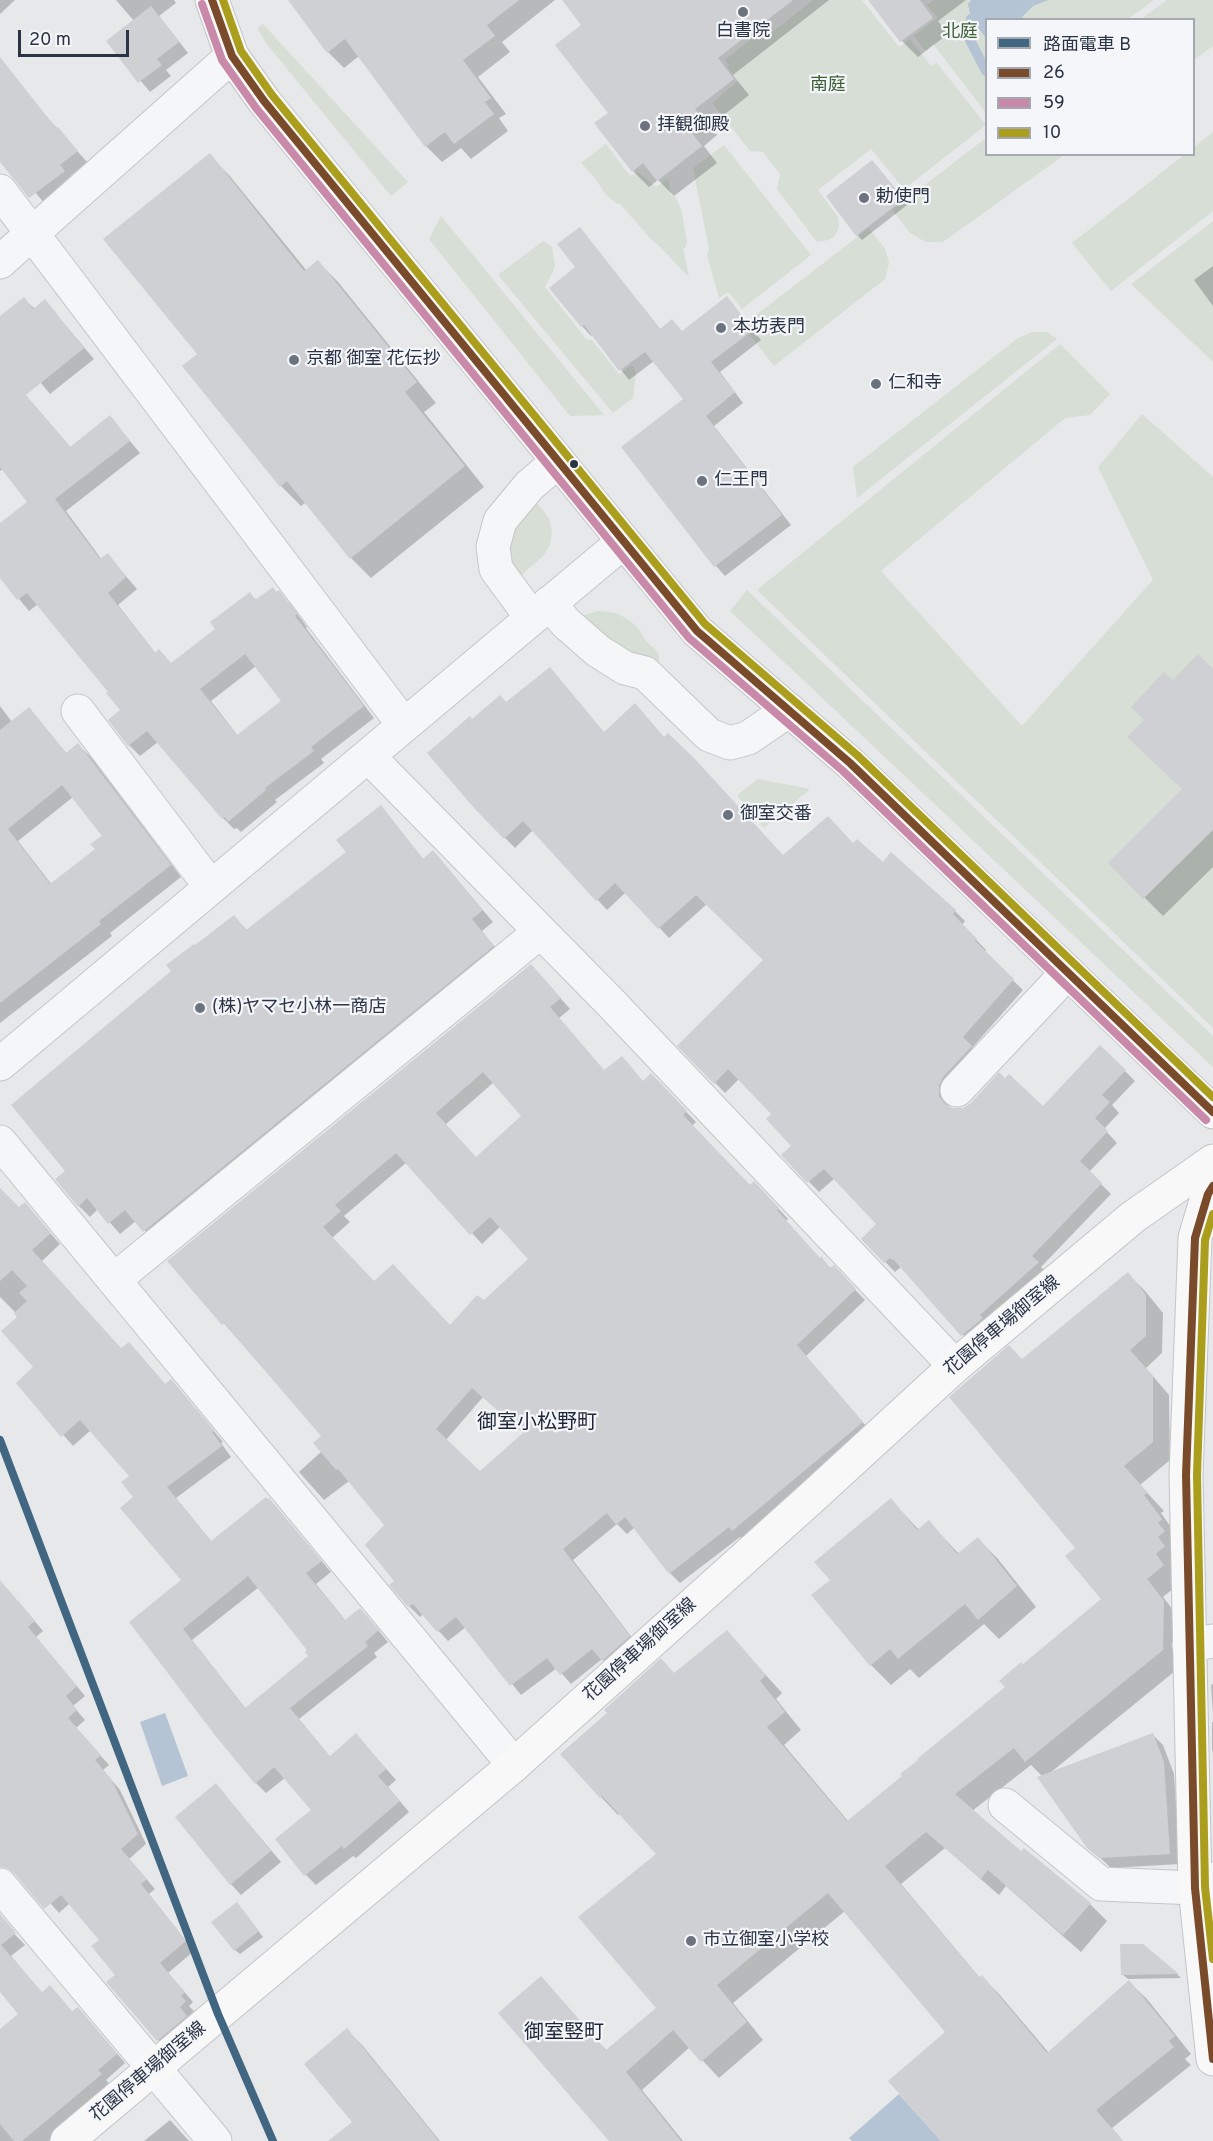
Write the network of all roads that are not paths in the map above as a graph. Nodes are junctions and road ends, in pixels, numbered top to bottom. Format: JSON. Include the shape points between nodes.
{"nodes":[{"id":1,"x":212,"y":0,"type":"edge"},
{"id":2,"x":232,"y":56,"type":"junction"},
{"id":3,"x":0,"y":191,"type":"edge"},
{"id":4,"x":32,"y":234,"type":"junction"},
{"id":5,"x":0,"y":262,"type":"edge"},
{"id":6,"x":558,"y":460,"type":"junction"},
{"id":7,"x":623,"y":542,"type":"junction"},
{"id":8,"x":541,"y":610,"type":"junction"},
{"id":9,"x":789,"y":710,"type":"junction"},
{"id":10,"x":78,"y":711,"type":"dead end"},
{"id":11,"x":404,"y":725,"type":"junction"},
{"id":12,"x":368,"y":756,"type":"junction"},
{"id":13,"x":211,"y":887,"type":"junction"},
{"id":14,"x":540,"y":932,"type":"junction"},
{"id":15,"x":1068,"y":972,"type":"junction"},
{"id":16,"x":0,"y":1064,"type":"edge"},
{"id":17,"x":957,"y":1090,"type":"dead end"},
{"id":18,"x":1213,"y":1112,"type":"edge"},
{"id":19,"x":0,"y":1142,"type":"edge"},
{"id":20,"x":1213,"y":1161,"type":"edge"},
{"id":21,"x":1213,"y":1186,"type":"edge"},
{"id":22,"x":114,"y":1280,"type":"junction"},
{"id":23,"x":956,"y":1366,"type":"junction"},
{"id":24,"x":1201,"y":1643,"type":"edge"},
{"id":25,"x":514,"y":1765,"type":"junction"},
{"id":26,"x":1005,"y":1805,"type":"dead end"},
{"id":27,"x":1204,"y":1884,"type":"edge"},
{"id":28,"x":0,"y":1885,"type":"edge"},
{"id":29,"x":1213,"y":2059,"type":"edge"},
{"id":30,"x":154,"y":2068,"type":"junction"},
{"id":31,"x":67,"y":2141,"type":"edge"},
{"id":32,"x":215,"y":2141,"type":"edge"}],
"edges":[{"from":1,"to":2,"type":"main road"},
{"from":2,"to":4,"type":"street"},
{"from":2,"to":6,"type":"main road","via":[[264,101]]},
{"from":3,"to":4,"type":"street"},
{"from":4,"to":5,"type":"street"},
{"from":4,"to":11,"type":"street"},
{"from":6,"to":7,"type":"main road"},
{"from":6,"to":8,"type":"street","via":[[529,486],[500,521],[493,547],[496,569]]},
{"from":7,"to":8,"type":"street"},
{"from":7,"to":9,"type":"main road","via":[[698,631]]},
{"from":8,"to":9,"type":"street","via":[[566,623],[625,668],[645,673],[709,735],[730,742],[748,738]]},
{"from":8,"to":11,"type":"street"},
{"from":9,"to":15,"type":"main road"},
{"from":10,"to":13,"type":"street"},
{"from":11,"to":12,"type":"street"},
{"from":12,"to":13,"type":"street"},
{"from":12,"to":14,"type":"street"},
{"from":13,"to":16,"type":"street"},
{"from":14,"to":22,"type":"street"},
{"from":14,"to":23,"type":"street"},
{"from":15,"to":17,"type":"street"},
{"from":15,"to":18,"type":"main road"},
{"from":19,"to":22,"type":"street"},
{"from":20,"to":23,"type":"main road","name":"花園停車場御室線","via":[[1133,1217]]},
{"from":21,"to":24,"type":"main road","via":[[1195,1238],[1186,1475]]},
{"from":22,"to":25,"type":"street"},
{"from":23,"to":25,"type":"main road","name":"花園停車場御室線"},
{"from":24,"to":27,"type":"main road"},
{"from":25,"to":30,"type":"main road","name":"花園停車場御室線"},
{"from":26,"to":27,"type":"street","via":[[1101,1884]]},
{"from":27,"to":29,"type":"main road"},
{"from":28,"to":30,"type":"street"},
{"from":30,"to":31,"type":"main road","name":"花園停車場御室線"},
{"from":30,"to":32,"type":"street"}]}
